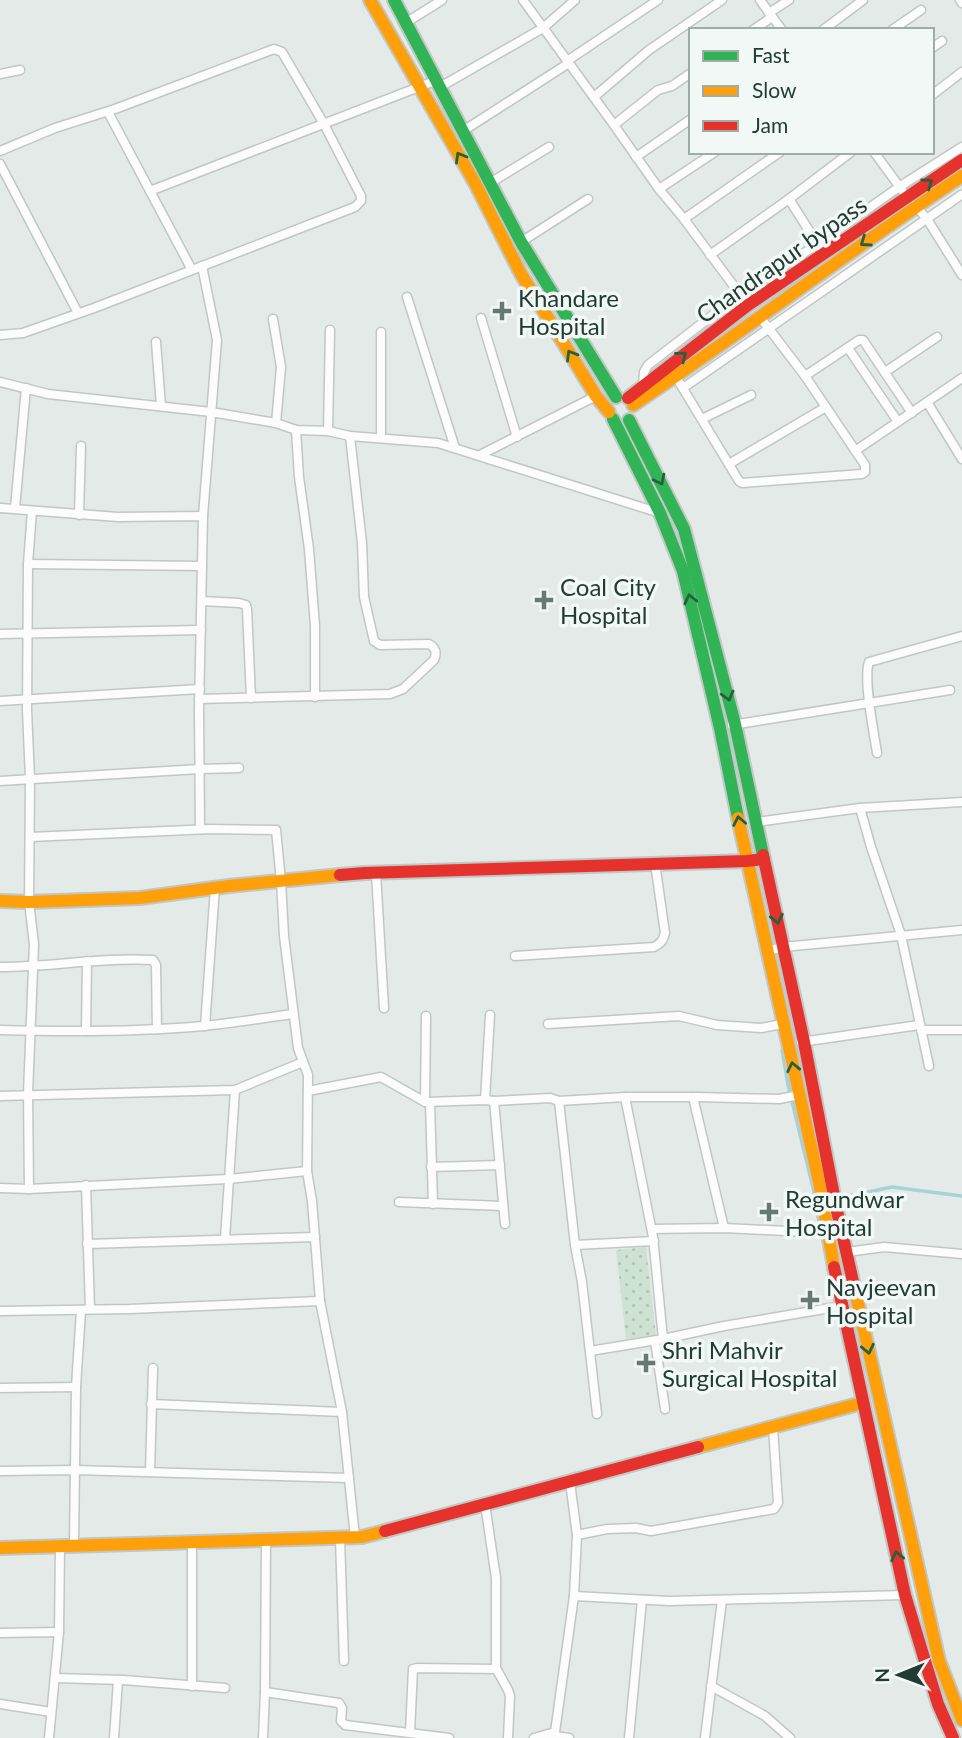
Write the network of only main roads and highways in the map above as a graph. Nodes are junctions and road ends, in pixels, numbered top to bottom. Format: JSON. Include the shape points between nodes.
{"nodes":[{"id":1,"x":370,"y":0,"type":"edge"},
{"id":2,"x":394,"y":0,"type":"edge"},
{"id":3,"x":962,"y":160,"type":"edge"},
{"id":4,"x":962,"y":176,"type":"edge"},
{"id":5,"x":908,"y":196,"type":"junction"},
{"id":6,"x":626,"y":400,"type":"junction"},
{"id":7,"x":611,"y":416,"type":"junction"},
{"id":8,"x":629,"y":420,"type":"junction"},
{"id":9,"x":746,"y":772,"type":"junction"},
{"id":10,"x":730,"y":776,"type":"junction"},
{"id":11,"x":764,"y":859,"type":"junction"},
{"id":12,"x":747,"y":861,"type":"junction"},
{"id":13,"x":0,"y":901,"type":"edge"},
{"id":14,"x":822,"y":1164,"type":"junction"},
{"id":15,"x":825,"y":1180,"type":"junction"},
{"id":16,"x":862,"y":1404,"type":"junction"},
{"id":17,"x":0,"y":1548,"type":"edge"},
{"id":18,"x":962,"y":1720,"type":"edge"},
{"id":19,"x":953,"y":1738,"type":"edge"}],
"edges":[{"from":7,"to":1,"type":"main road","one_way":true,"via":[[521,274],[475,183]]},
{"from":2,"to":6,"type":"main road","via":[[521,242]]},
{"from":5,"to":3,"type":"main road","name":"Chandrapur bypass","one_way":true},
{"from":4,"to":5,"type":"main road","name":"Chandrapur bypass"},
{"from":5,"to":6,"type":"main road","name":"Chandrapur bypass","via":[[744,300]]},
{"from":5,"to":6,"type":"main road","name":"Chandrapur bypass","one_way":true,"via":[[679,383]]},
{"from":6,"to":7,"type":"main road","via":[[610,404]]},
{"from":6,"to":8,"type":"main road","via":[[633,413]]},
{"from":7,"to":8,"type":"main road","via":[[621,422]]},
{"from":10,"to":7,"type":"main road","one_way":true,"via":[[683,571],[660,513]]},
{"from":8,"to":9,"type":"main road","one_way":true,"via":[[684,529]]},
{"from":9,"to":10,"type":"main road"},
{"from":9,"to":11,"type":"main road"},
{"from":12,"to":10,"type":"main road","one_way":true},
{"from":11,"to":12,"type":"main road"},
{"from":11,"to":14,"type":"main road","one_way":true,"via":[[804,1042]]},
{"from":12,"to":13,"type":"main road","via":[[376,873],[140,898]]},
{"from":14,"to":12,"type":"main road","one_way":true,"via":[[797,1095],[788,1044],[778,1025]]},
{"from":14,"to":15,"type":"main road"},
{"from":15,"to":16,"type":"main road","via":[[827,1233]]},
{"from":15,"to":18,"type":"main road","one_way":true,"via":[[847,1252],[939,1661]]},
{"from":16,"to":17,"type":"main road","via":[[362,1537]]},
{"from":19,"to":16,"type":"main road","one_way":true,"via":[[905,1595]]}]}
